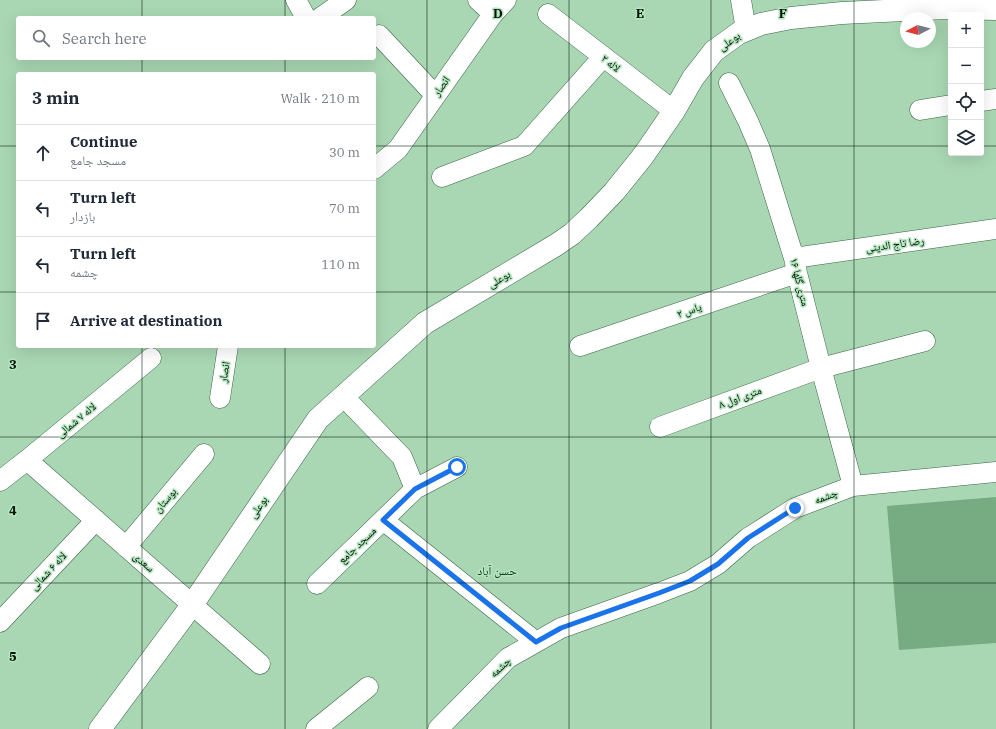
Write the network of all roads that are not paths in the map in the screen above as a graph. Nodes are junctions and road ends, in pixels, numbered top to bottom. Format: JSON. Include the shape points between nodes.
{"nodes":[{"id":1,"x":296,"y":0,"type":"edge"},
{"id":2,"x":346,"y":0,"type":"edge"},
{"id":3,"x":478,"y":0,"type":"edge"},
{"id":4,"x":741,"y":0,"type":"edge"},
{"id":5,"x":499,"y":7,"type":"edge"},
{"id":6,"x":996,"y":9,"type":"edge"},
{"id":7,"x":548,"y":14,"type":"dead end"},
{"id":8,"x":305,"y":16,"type":"edge"},
{"id":9,"x":323,"y":16,"type":"edge"},
{"id":10,"x":746,"y":30,"type":"junction"},
{"id":11,"x":379,"y":35,"type":"dead end"},
{"id":12,"x":603,"y":57,"type":"junction"},
{"id":13,"x":729,"y":83,"type":"dead end"},
{"id":14,"x":435,"y":95,"type":"junction"},
{"id":15,"x":996,"y":99,"type":"edge"},
{"id":16,"x":984,"y":101,"type":"edge"},
{"id":17,"x":948,"y":105,"type":"edge"},
{"id":18,"x":920,"y":110,"type":"dead end"},
{"id":19,"x":674,"y":111,"type":"junction"},
{"id":20,"x":376,"y":167,"type":"edge"},
{"id":21,"x":442,"y":177,"type":"dead end"},
{"id":22,"x":996,"y":229,"type":"edge"},
{"id":23,"x":796,"y":266,"type":"junction"},
{"id":24,"x":925,"y":341,"type":"dead end"},
{"id":25,"x":580,"y":346,"type":"dead end"},
{"id":26,"x":228,"y":348,"type":"edge"},
{"id":27,"x":151,"y":358,"type":"dead end"},
{"id":28,"x":821,"y":368,"type":"junction"},
{"id":29,"x":343,"y":396,"type":"junction"},
{"id":30,"x":220,"y":398,"type":"dead end"},
{"id":31,"x":660,"y":427,"type":"dead end"},
{"id":32,"x":204,"y":454,"type":"dead end"},
{"id":33,"x":27,"y":460,"type":"junction"},
{"id":34,"x":457,"y":467,"type":"dead end"},
{"id":35,"x":996,"y":472,"type":"edge"},
{"id":36,"x":0,"y":481,"type":"edge"},
{"id":37,"x":853,"y":486,"type":"junction"},
{"id":38,"x":415,"y":489,"type":"junction"},
{"id":39,"x":96,"y":520,"type":"junction"},
{"id":40,"x":383,"y":520,"type":"junction"},
{"id":41,"x":126,"y":547,"type":"junction"},
{"id":42,"x":317,"y":584,"type":"dead end"},
{"id":43,"x":192,"y":605,"type":"junction"},
{"id":44,"x":0,"y":622,"type":"edge"},
{"id":45,"x":536,"y":642,"type":"junction"},
{"id":46,"x":260,"y":664,"type":"dead end"},
{"id":47,"x":368,"y":687,"type":"dead end"},
{"id":48,"x":440,"y":728,"type":"edge"},
{"id":49,"x":100,"y":729,"type":"edge"},
{"id":50,"x":316,"y":729,"type":"edge"}],
"edges":[{"from":1,"to":8,"type":"street"},
{"from":2,"to":9,"type":"street"},
{"from":3,"to":5,"type":"street"},
{"from":4,"to":10,"type":"street"},
{"from":5,"to":14,"type":"street","name":"انصار"},
{"from":6,"to":10,"type":"street","name":"بوعلی","via":[[946,8],[842,13],[791,18]]},
{"from":7,"to":12,"type":"street","name":"لاله ۲"},
{"from":10,"to":19,"type":"street","name":"بوعلی","via":[[739,32],[714,51],[693,78]]},
{"from":11,"to":14,"type":"street"},
{"from":12,"to":19,"type":"street","name":"لاله ۲"},
{"from":12,"to":21,"type":"street","via":[[524,146]]},
{"from":13,"to":23,"type":"street","name":"۱۶ متری گلها","via":[[760,149]]},
{"from":14,"to":20,"type":"street","name":"انصار","via":[[398,149]]},
{"from":15,"to":16,"type":"street"},
{"from":17,"to":18,"type":"street"},
{"from":19,"to":29,"type":"street","name":"بوعلی","via":[[614,192],[572,234],[425,322]]},
{"from":22,"to":23,"type":"street","name":"رضا تاج الدینی"},
{"from":23,"to":25,"type":"street","name":"یاس ۲"},
{"from":23,"to":28,"type":"street","name":"۱۶ متری گلها"},
{"from":24,"to":28,"type":"street","name":"۸ متری اول"},
{"from":26,"to":30,"type":"street","name":"انصار"},
{"from":27,"to":33,"type":"street","name":"لاله ۷ شمالی"},
{"from":28,"to":31,"type":"street","name":"۸ متری اول"},
{"from":28,"to":37,"type":"street","name":"۱۶ متری گلها"},
{"from":29,"to":38,"type":"street","via":[[402,457]]},
{"from":29,"to":43,"type":"street","name":"بوعلی","via":[[318,419]]},
{"from":32,"to":41,"type":"street","name":"بوستان"},
{"from":33,"to":36,"type":"street","name":"لاله ۷ شمالی"},
{"from":33,"to":39,"type":"street","name":"سعدی"},
{"from":34,"to":38,"type":"street","name":"مسجد جامع"},
{"from":35,"to":37,"type":"street","name":"چشمه"},
{"from":37,"to":45,"type":"street","name":"چشمه","via":[[795,508],[748,538],[718,564],[690,581],[561,628]]},
{"from":38,"to":40,"type":"street","name":"مسجد جامع"},
{"from":39,"to":41,"type":"street","name":"سعدی"},
{"from":39,"to":44,"type":"street","name":"لاله ۶ شمالی"},
{"from":40,"to":42,"type":"street","name":"مسجد جامع"},
{"from":40,"to":45,"type":"street"},
{"from":41,"to":43,"type":"street","name":"سعدی"},
{"from":43,"to":46,"type":"street","name":"سعدی"},
{"from":43,"to":49,"type":"street","name":"بوعلی"},
{"from":45,"to":48,"type":"street","name":"چشمه","via":[[508,658]]},
{"from":47,"to":50,"type":"street"}]}
